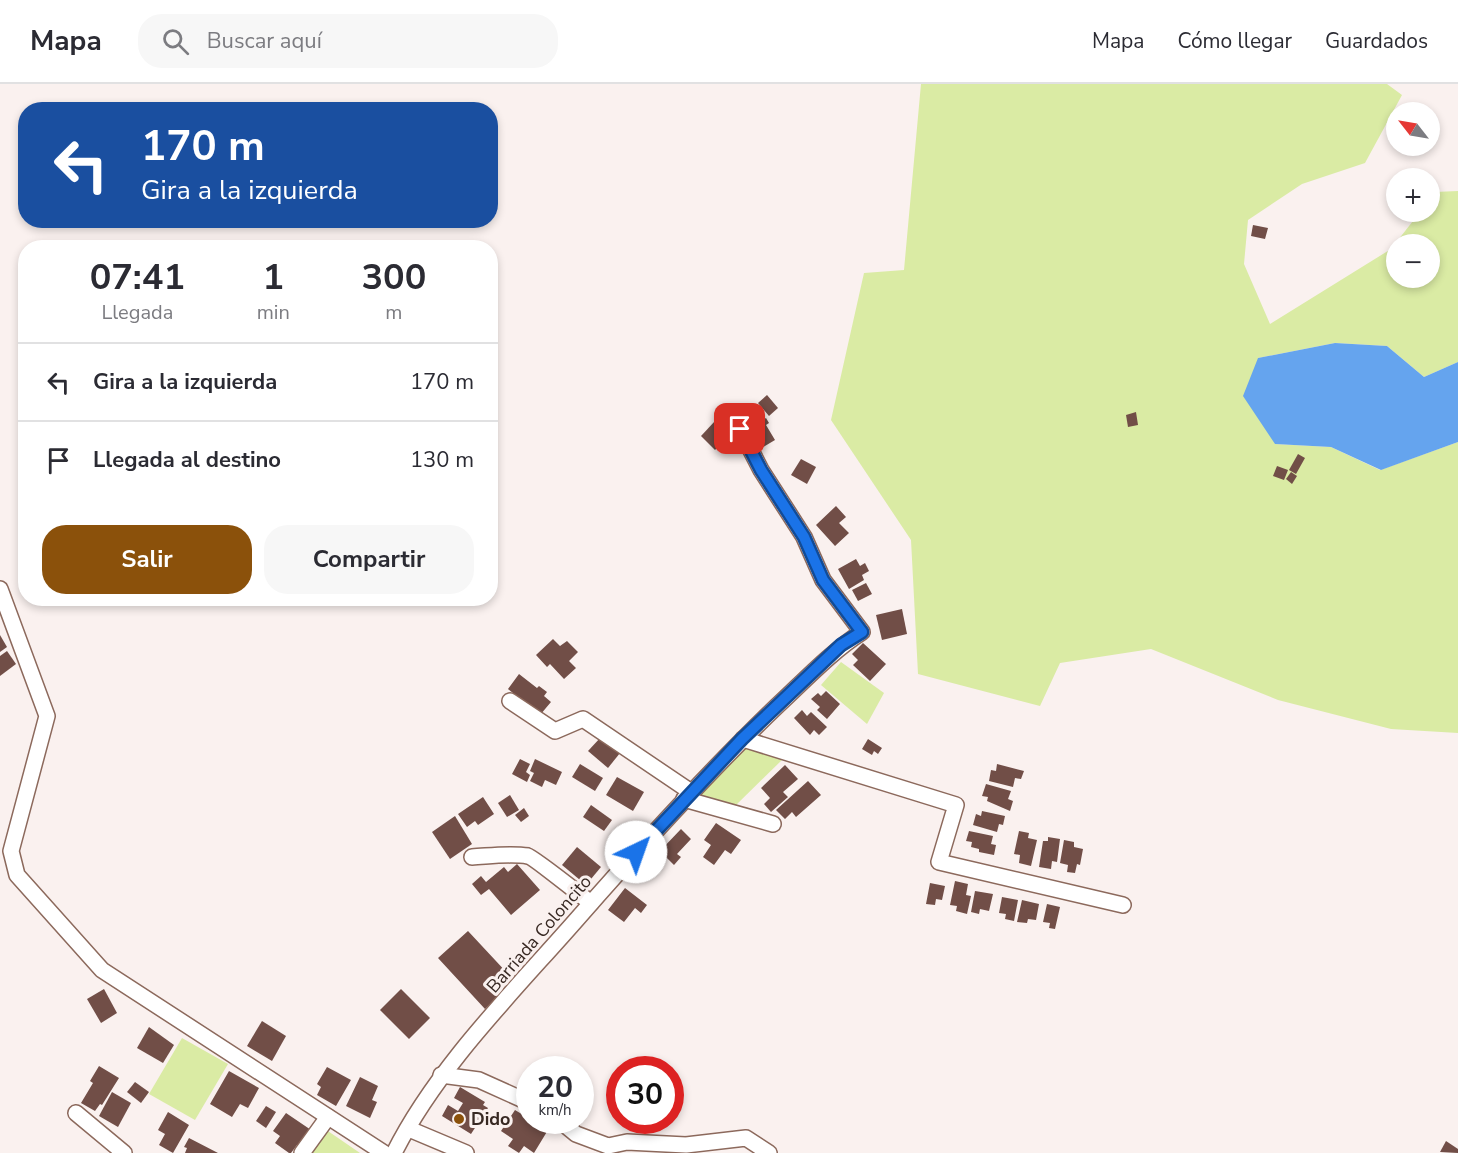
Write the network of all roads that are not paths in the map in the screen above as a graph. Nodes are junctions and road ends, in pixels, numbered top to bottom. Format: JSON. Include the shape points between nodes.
{"nodes":[{"id":1,"x":740,"y":429,"type":"dead end"},
{"id":2,"x":0,"y":589,"type":"edge"},
{"id":3,"x":510,"y":701,"type":"dead end"},
{"id":4,"x":742,"y":739,"type":"junction"},
{"id":5,"x":687,"y":796,"type":"junction"},
{"id":6,"x":773,"y":824,"type":"dead end"},
{"id":7,"x":472,"y":857,"type":"dead end"},
{"id":8,"x":591,"y":903,"type":"junction"},
{"id":9,"x":1123,"y":905,"type":"dead end"},
{"id":10,"x":441,"y":1075,"type":"junction"},
{"id":11,"x":516,"y":1097,"type":"edge"},
{"id":12,"x":76,"y":1113,"type":"dead end"},
{"id":13,"x":327,"y":1117,"type":"junction"},
{"id":14,"x":409,"y":1129,"type":"junction"},
{"id":15,"x":576,"y":1134,"type":"edge"},
{"id":16,"x":626,"y":1147,"type":"edge"},
{"id":17,"x":124,"y":1153,"type":"edge"},
{"id":18,"x":302,"y":1153,"type":"edge"},
{"id":19,"x":384,"y":1153,"type":"edge"},
{"id":20,"x":394,"y":1153,"type":"edge"},
{"id":21,"x":466,"y":1153,"type":"edge"},
{"id":22,"x":769,"y":1153,"type":"edge"}],
"edges":[{"from":1,"to":4,"type":"street","name":"Barriada Coloncito","via":[[804,537],[823,580],[862,632],[841,645]]},
{"from":2,"to":13,"type":"street","via":[[47,716],[11,850],[17,875],[102,970]]},
{"from":3,"to":5,"type":"street","via":[[555,731],[583,719]]},
{"from":4,"to":5,"type":"street","name":"Barriada Coloncito"},
{"from":4,"to":9,"type":"street","via":[[956,804],[939,862]]},
{"from":5,"to":6,"type":"street"},
{"from":5,"to":8,"type":"street","name":"Barriada Coloncito"},
{"from":7,"to":8,"type":"street","via":[[531,856]]},
{"from":8,"to":10,"type":"street","name":"Barriada Coloncito"},
{"from":10,"to":11,"type":"street","via":[[479,1080]]},
{"from":10,"to":14,"type":"street","name":"Barriada Coloncito"},
{"from":12,"to":17,"type":"street"},
{"from":13,"to":18,"type":"street"},
{"from":13,"to":19,"type":"street"},
{"from":14,"to":20,"type":"street","name":"Barriada Coloncito"},
{"from":14,"to":21,"type":"street"},
{"from":15,"to":16,"type":"street","via":[[609,1146]]},
{"from":16,"to":22,"type":"street","via":[[746,1138]]}]}
